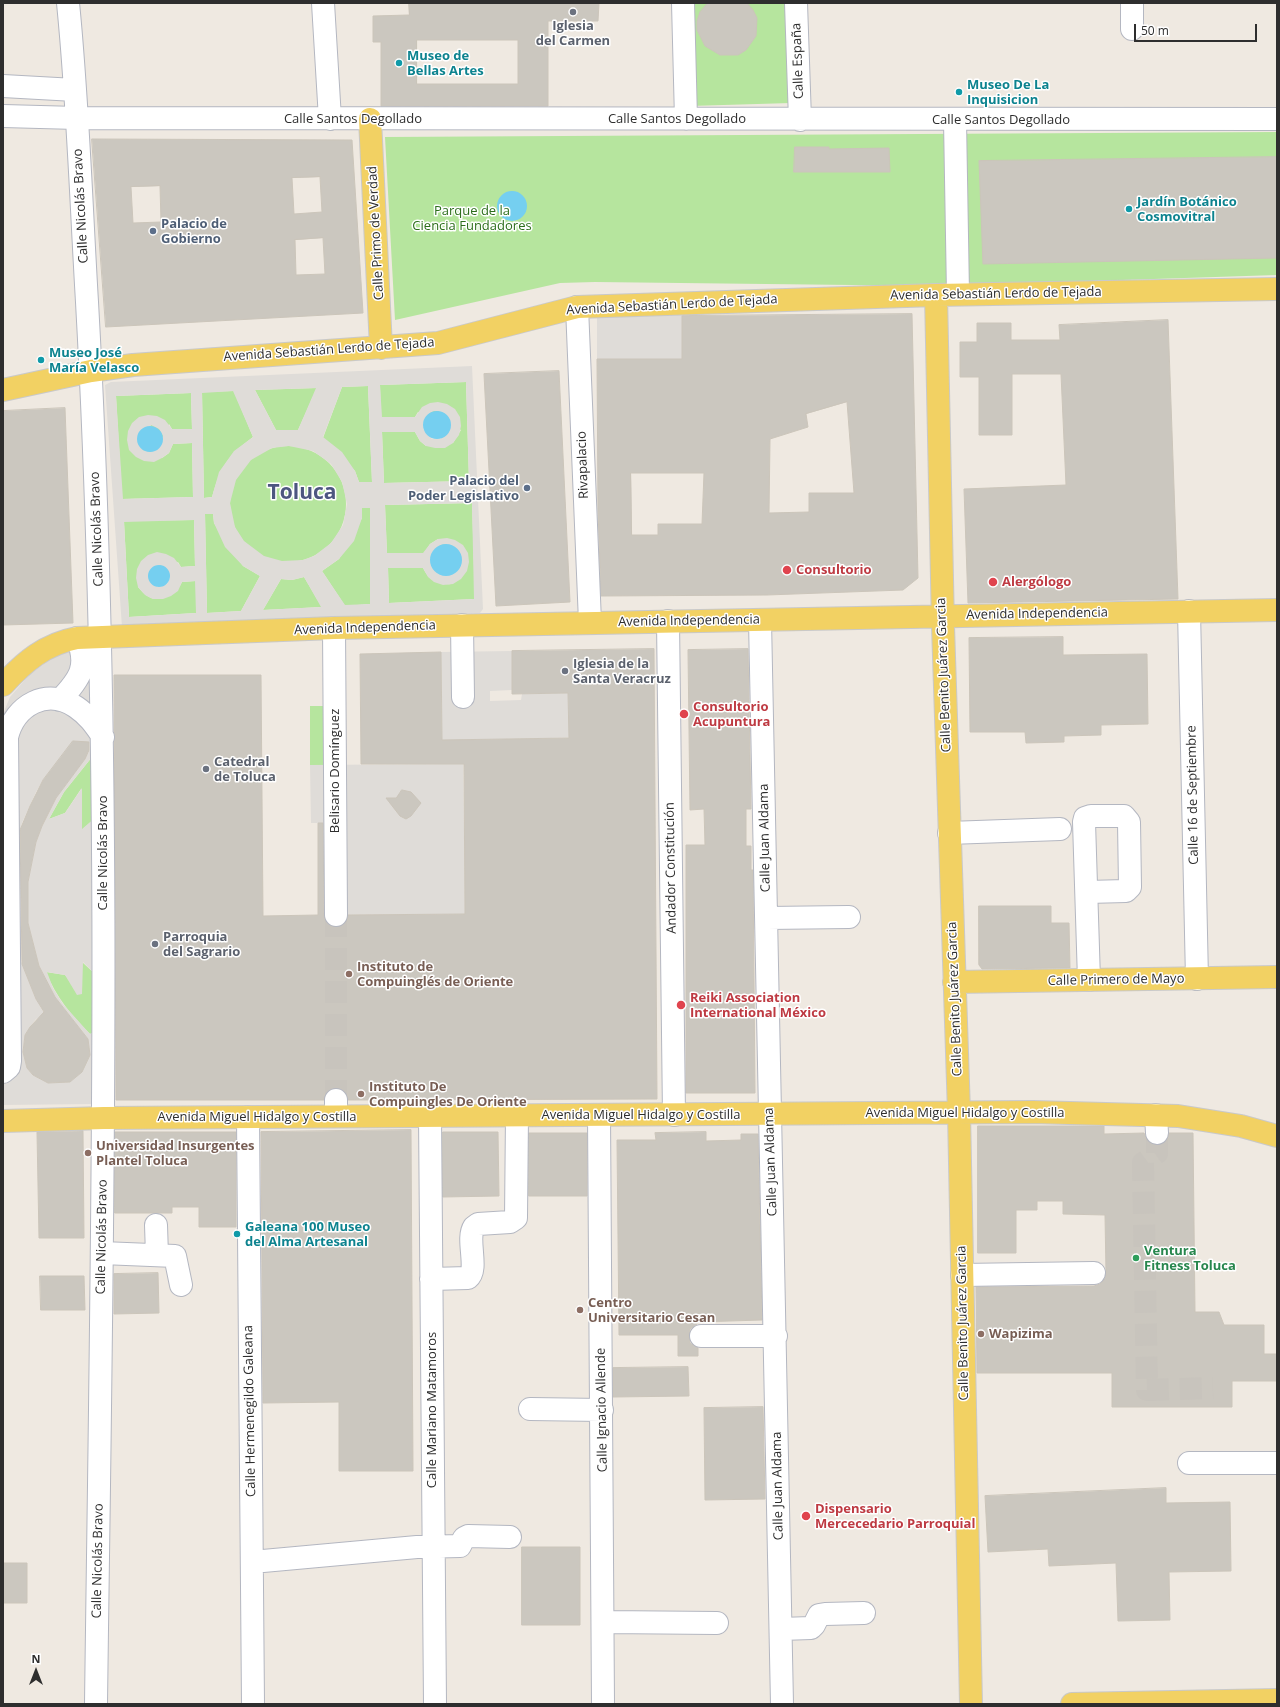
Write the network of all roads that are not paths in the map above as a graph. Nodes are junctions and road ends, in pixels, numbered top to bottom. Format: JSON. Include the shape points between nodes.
{"nodes":[{"id":1,"x":68,"y":3,"type":"edge"},
{"id":2,"x":323,"y":3,"type":"edge"},
{"id":3,"x":683,"y":3,"type":"edge"},
{"id":4,"x":796,"y":3,"type":"edge"},
{"id":5,"x":1132,"y":3,"type":"edge"},
{"id":6,"x":1132,"y":28,"type":"dead end"},
{"id":7,"x":3,"y":86,"type":"edge"},
{"id":8,"x":74,"y":90,"type":"junction"},
{"id":9,"x":3,"y":116,"type":"edge"},
{"id":10,"x":77,"y":118,"type":"junction"},
{"id":11,"x":330,"y":119,"type":"junction"},
{"id":12,"x":370,"y":119,"type":"junction"},
{"id":13,"x":686,"y":119,"type":"junction"},
{"id":14,"x":1277,"y":119,"type":"edge"},
{"id":15,"x":800,"y":120,"type":"junction"},
{"id":16,"x":955,"y":120,"type":"junction"},
{"id":17,"x":1277,"y":289,"type":"edge"},
{"id":18,"x":958,"y":294,"type":"junction"},
{"id":19,"x":936,"y":295,"type":"junction"},
{"id":20,"x":577,"y":307,"type":"junction"},
{"id":21,"x":382,"y":348,"type":"junction"},
{"id":22,"x":91,"y":371,"type":"junction"},
{"id":23,"x":3,"y":390,"type":"edge"},
{"id":24,"x":1277,"y":610,"type":"edge"},
{"id":25,"x":1189,"y":611,"type":"junction"},
{"id":26,"x":942,"y":616,"type":"junction"},
{"id":27,"x":760,"y":620,"type":"junction"},
{"id":28,"x":668,"y":621,"type":"junction"},
{"id":29,"x":590,"y":622,"type":"junction"},
{"id":30,"x":462,"y":625,"type":"junction"},
{"id":31,"x":329,"y":628,"type":"junction"},
{"id":32,"x":100,"y":636,"type":"junction"},
{"id":33,"x":77,"y":638,"type":"junction"},
{"id":34,"x":3,"y":685,"type":"edge"},
{"id":35,"x":463,"y":697,"type":"dead end"},
{"id":36,"x":60,"y":700,"type":"junction"},
{"id":37,"x":325,"y":700,"type":"dead end"},
{"id":38,"x":103,"y":737,"type":"junction"},
{"id":39,"x":1060,"y":829,"type":"dead end"},
{"id":40,"x":949,"y":833,"type":"junction"},
{"id":41,"x":1087,"y":892,"type":"dead end"},
{"id":42,"x":336,"y":915,"type":"tunnel mouth"},
{"id":43,"x":849,"y":917,"type":"dead end"},
{"id":44,"x":767,"y":918,"type":"junction"},
{"id":45,"x":1277,"y":977,"type":"edge"},
{"id":46,"x":1197,"y":979,"type":"junction"},
{"id":47,"x":1089,"y":980,"type":"junction"},
{"id":48,"x":954,"y":982,"type":"junction"},
{"id":49,"x":3,"y":1072,"type":"edge"},
{"id":50,"x":959,"y":1113,"type":"junction"},
{"id":51,"x":770,"y":1114,"type":"junction"},
{"id":52,"x":517,"y":1115,"type":"junction"},
{"id":53,"x":599,"y":1115,"type":"junction"},
{"id":54,"x":674,"y":1115,"type":"junction"},
{"id":55,"x":430,"y":1116,"type":"junction"},
{"id":56,"x":248,"y":1117,"type":"junction"},
{"id":57,"x":104,"y":1118,"type":"junction"},
{"id":58,"x":3,"y":1121,"type":"edge"},
{"id":59,"x":1277,"y":1136,"type":"edge"},
{"id":60,"x":156,"y":1225,"type":"dead end"},
{"id":61,"x":102,"y":1254,"type":"junction"},
{"id":62,"x":157,"y":1255,"type":"junction"},
{"id":63,"x":1094,"y":1272,"type":"dead end"},
{"id":64,"x":962,"y":1275,"type":"junction"},
{"id":65,"x":431,"y":1278,"type":"junction"},
{"id":66,"x":181,"y":1285,"type":"dead end"},
{"id":67,"x":701,"y":1336,"type":"dead end"},
{"id":68,"x":776,"y":1336,"type":"junction"},
{"id":69,"x":530,"y":1409,"type":"dead end"},
{"id":70,"x":602,"y":1410,"type":"junction"},
{"id":71,"x":1189,"y":1463,"type":"dead end"},
{"id":72,"x":1277,"y":1463,"type":"edge"},
{"id":73,"x":510,"y":1537,"type":"dead end"},
{"id":74,"x":433,"y":1546,"type":"junction"},
{"id":75,"x":252,"y":1562,"type":"junction"},
{"id":76,"x":864,"y":1613,"type":"dead end"},
{"id":77,"x":604,"y":1622,"type":"junction"},
{"id":78,"x":717,"y":1623,"type":"dead end"},
{"id":79,"x":781,"y":1629,"type":"junction"},
{"id":80,"x":1277,"y":1700,"type":"edge"},
{"id":81,"x":96,"y":1704,"type":"edge"},
{"id":82,"x":253,"y":1704,"type":"edge"},
{"id":83,"x":435,"y":1704,"type":"edge"},
{"id":84,"x":603,"y":1704,"type":"edge"},
{"id":85,"x":782,"y":1704,"type":"edge"},
{"id":86,"x":971,"y":1704,"type":"edge"},
{"id":87,"x":1072,"y":1704,"type":"edge"}],
"edges":[{"from":1,"to":8,"type":"street","name":"Calle Nicolás Bravo"},
{"from":2,"to":11,"type":"street"},
{"from":3,"to":13,"type":"street"},
{"from":4,"to":15,"type":"street","name":"Calle España"},
{"from":5,"to":6,"type":"street"},
{"from":7,"to":8,"type":"street"},
{"from":8,"to":10,"type":"street","name":"Calle Nicolás Bravo"},
{"from":9,"to":10,"type":"street","name":"Calle Santos Degollado"},
{"from":10,"to":11,"type":"street","name":"Calle Santos Degollado"},
{"from":10,"to":22,"type":"street","name":"Calle Nicolás Bravo"},
{"from":11,"to":12,"type":"street","name":"Calle Santos Degollado"},
{"from":12,"to":13,"type":"street","name":"Calle Santos Degollado"},
{"from":12,"to":21,"type":"main road","name":"Calle Primo de Verdad"},
{"from":13,"to":15,"type":"street","name":"Calle Santos Degollado"},
{"from":14,"to":16,"type":"street","name":"Calle Santos Degollado"},
{"from":15,"to":16,"type":"street","name":"Calle Santos Degollado"},
{"from":16,"to":18,"type":"street"},
{"from":17,"to":18,"type":"main road","name":"Avenida Sebastián Lerdo de Tejada"},
{"from":18,"to":19,"type":"main road","name":"Avenida Sebastián Lerdo de Tejada"},
{"from":19,"to":20,"type":"main road","name":"Avenida Sebastián Lerdo de Tejada"},
{"from":19,"to":26,"type":"main road","name":"Calle Benito Juárez Garcia"},
{"from":20,"to":21,"type":"main road","name":"Avenida Sebastián Lerdo de Tejada","via":[[438,343]]},
{"from":20,"to":29,"type":"street","name":"Rivapalacio"},
{"from":21,"to":22,"type":"main road","name":"Avenida Sebastián Lerdo de Tejada","via":[[171,361]]},
{"from":22,"to":23,"type":"main road","name":"Avenida Sebastián Lerdo de Tejada"},
{"from":22,"to":32,"type":"street","name":"Calle Nicolás Bravo"},
{"from":24,"to":25,"type":"main road","name":"Avenida Independencia"},
{"from":25,"to":26,"type":"main road","name":"Avenida Independencia"},
{"from":25,"to":46,"type":"street","name":"Calle 16 de Septiembre"},
{"from":26,"to":27,"type":"main road","name":"Avenida Independencia"},
{"from":26,"to":40,"type":"main road","name":"Calle Benito Juárez Garcia"},
{"from":27,"to":28,"type":"main road","name":"Avenida Independencia"},
{"from":27,"to":44,"type":"street","name":"Calle Juan Aldama"},
{"from":28,"to":29,"type":"main road","name":"Avenida Independencia"},
{"from":28,"to":54,"type":"street","name":"Andador Constitución"},
{"from":29,"to":30,"type":"main road","name":"Avenida Independencia"},
{"from":30,"to":31,"type":"main road","name":"Avenida Independencia"},
{"from":30,"to":35,"type":"street"},
{"from":31,"to":32,"type":"main road","name":"Avenida Independencia"},
{"from":31,"to":37,"type":"street"},
{"from":31,"to":42,"type":"street","name":"Belisario Domínguez"},
{"from":32,"to":33,"type":"main road","name":"Avenida Independencia"},
{"from":32,"to":38,"type":"street","name":"Calle Nicolás Bravo"},
{"from":33,"to":34,"type":"main road","name":"Avenida Independencia","via":[[58,643],[38,653],[12,674]]},
{"from":33,"to":36,"type":"street","via":[[83,655],[81,673],[77,682]]},
{"from":36,"to":38,"type":"street","via":[[84,712]]},
{"from":36,"to":49,"type":"street","via":[[40,700],[22,710],[12,722],[7,737],[10,1061],[9,1067]]},
{"from":38,"to":57,"type":"street","name":"Calle Nicolás Bravo"},
{"from":39,"to":40,"type":"street"},
{"from":40,"to":48,"type":"main road","name":"Calle Benito Juárez Garcia"},
{"from":41,"to":47,"type":"street"},
{"from":43,"to":44,"type":"street"},
{"from":44,"to":51,"type":"street","name":"Calle Juan Aldama"},
{"from":45,"to":46,"type":"main road","name":"Calle Primero de Mayo"},
{"from":46,"to":47,"type":"main road","name":"Calle Primero de Mayo"},
{"from":47,"to":48,"type":"main road","name":"Calle Primero de Mayo"},
{"from":48,"to":50,"type":"main road","name":"Calle Benito Juárez Garcia"},
{"from":50,"to":51,"type":"main road","name":"Avenida Miguel Hidalgo y Costilla"},
{"from":50,"to":59,"type":"main road","name":"Avenida Miguel Hidalgo y Costilla","via":[[1033,1112],[1156,1124],[1207,1120]]},
{"from":50,"to":64,"type":"main road","name":"Calle Benito Juárez Garcia"},
{"from":51,"to":54,"type":"main road","name":"Avenida Miguel Hidalgo y Costilla"},
{"from":51,"to":68,"type":"street","name":"Calle Juan Aldama"},
{"from":52,"to":53,"type":"main road","name":"Avenida Miguel Hidalgo y Costilla"},
{"from":52,"to":55,"type":"main road","name":"Avenida Miguel Hidalgo y Costilla"},
{"from":52,"to":65,"type":"street","via":[[516,1218],[510,1222],[474,1226],[472,1272],[468,1278]]},
{"from":53,"to":54,"type":"main road","name":"Avenida Miguel Hidalgo y Costilla"},
{"from":53,"to":70,"type":"street","name":"Calle Ignacio Allende"},
{"from":55,"to":56,"type":"main road","name":"Avenida Miguel Hidalgo y Costilla","via":[[336,1108]]},
{"from":55,"to":65,"type":"street","name":"Calle Mariano Matamoros"},
{"from":56,"to":57,"type":"main road","name":"Avenida Miguel Hidalgo y Costilla"},
{"from":56,"to":75,"type":"street","name":"Calle Hermenegildo Galeana"},
{"from":57,"to":58,"type":"main road","name":"Avenida Miguel Hidalgo y Costilla"},
{"from":57,"to":61,"type":"street","name":"Calle Nicolás Bravo"},
{"from":60,"to":62,"type":"street"},
{"from":61,"to":62,"type":"street"},
{"from":61,"to":81,"type":"street","name":"Calle Nicolás Bravo"},
{"from":62,"to":66,"type":"street","via":[[175,1256]]},
{"from":63,"to":64,"type":"street"},
{"from":64,"to":86,"type":"main road","name":"Calle Benito Juárez Garcia"},
{"from":65,"to":74,"type":"street","name":"Calle Mariano Matamoros"},
{"from":67,"to":68,"type":"street"},
{"from":68,"to":79,"type":"street","name":"Calle Juan Aldama"},
{"from":69,"to":70,"type":"street"},
{"from":70,"to":77,"type":"street","name":"Calle Ignacio Allende"},
{"from":71,"to":72,"type":"street"},
{"from":73,"to":74,"type":"street","via":[[468,1536],[460,1546]]},
{"from":74,"to":75,"type":"street"},
{"from":74,"to":83,"type":"street","name":"Calle Mariano Matamoros"},
{"from":75,"to":82,"type":"street","name":"Calle Hermenegildo Galeana"},
{"from":76,"to":79,"type":"street","via":[[819,1615],[811,1628]]},
{"from":77,"to":78,"type":"street"},
{"from":77,"to":84,"type":"street","name":"Calle Ignacio Allende"},
{"from":79,"to":85,"type":"street","name":"Calle Juan Aldama"},
{"from":80,"to":87,"type":"main road"}]}
